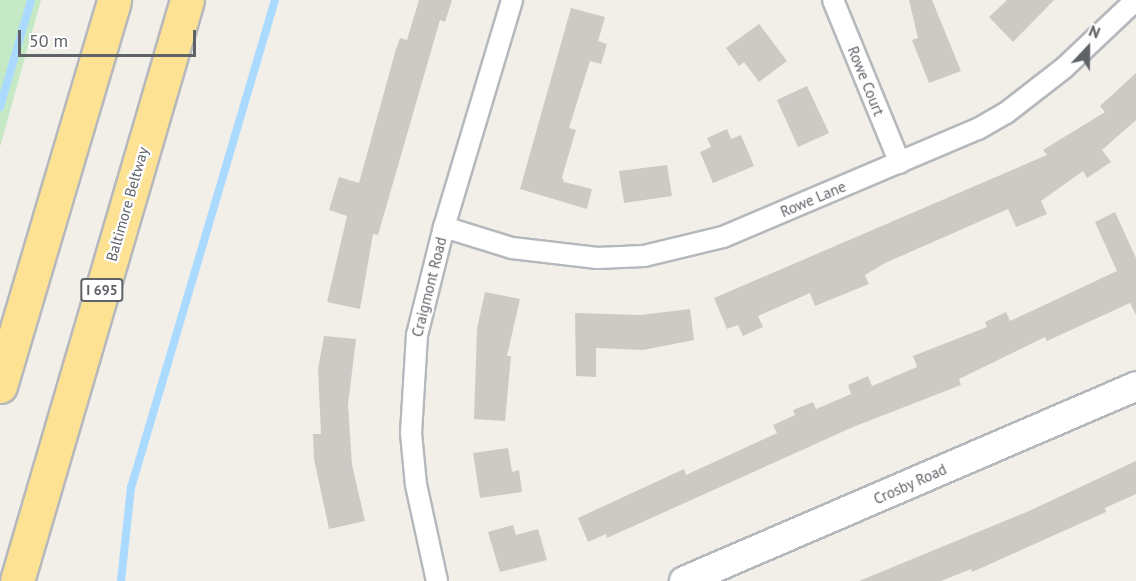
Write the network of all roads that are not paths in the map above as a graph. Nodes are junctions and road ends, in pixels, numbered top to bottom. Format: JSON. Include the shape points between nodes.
{"nodes":[{"id":1,"x":114,"y":0,"type":"edge"},
{"id":2,"x":187,"y":0,"type":"edge"},
{"id":3,"x":512,"y":0,"type":"edge"},
{"id":4,"x":833,"y":0,"type":"edge"},
{"id":5,"x":1136,"y":0,"type":"edge"},
{"id":6,"x":900,"y":163,"type":"junction"},
{"id":7,"x":444,"y":227,"type":"junction"},
{"id":8,"x":0,"y":386,"type":"edge"},
{"id":9,"x":1136,"y":386,"type":"edge"},
{"id":10,"x":17,"y":581,"type":"edge"},
{"id":11,"x":437,"y":581,"type":"edge"},
{"id":12,"x":684,"y":581,"type":"edge"}],
"edges":[{"from":1,"to":8,"type":"highway"},
{"from":2,"to":10,"type":"highway","name":"Baltimore Beltway","number":"I 695"},
{"from":3,"to":7,"type":"street","name":"Craigmont Road"},
{"from":4,"to":6,"type":"street","name":"Rowe Court"},
{"from":5,"to":6,"type":"street","name":"Rowe Lane","via":[[1064,68],[1006,113]]},
{"from":6,"to":7,"type":"street","name":"Rowe Lane","via":[[723,237],[644,256],[554,255],[512,248]]},
{"from":7,"to":11,"type":"street","name":"Craigmont Road","via":[[417,335],[412,385],[416,485]]},
{"from":9,"to":12,"type":"main road","name":"Crosby Road"}]}
